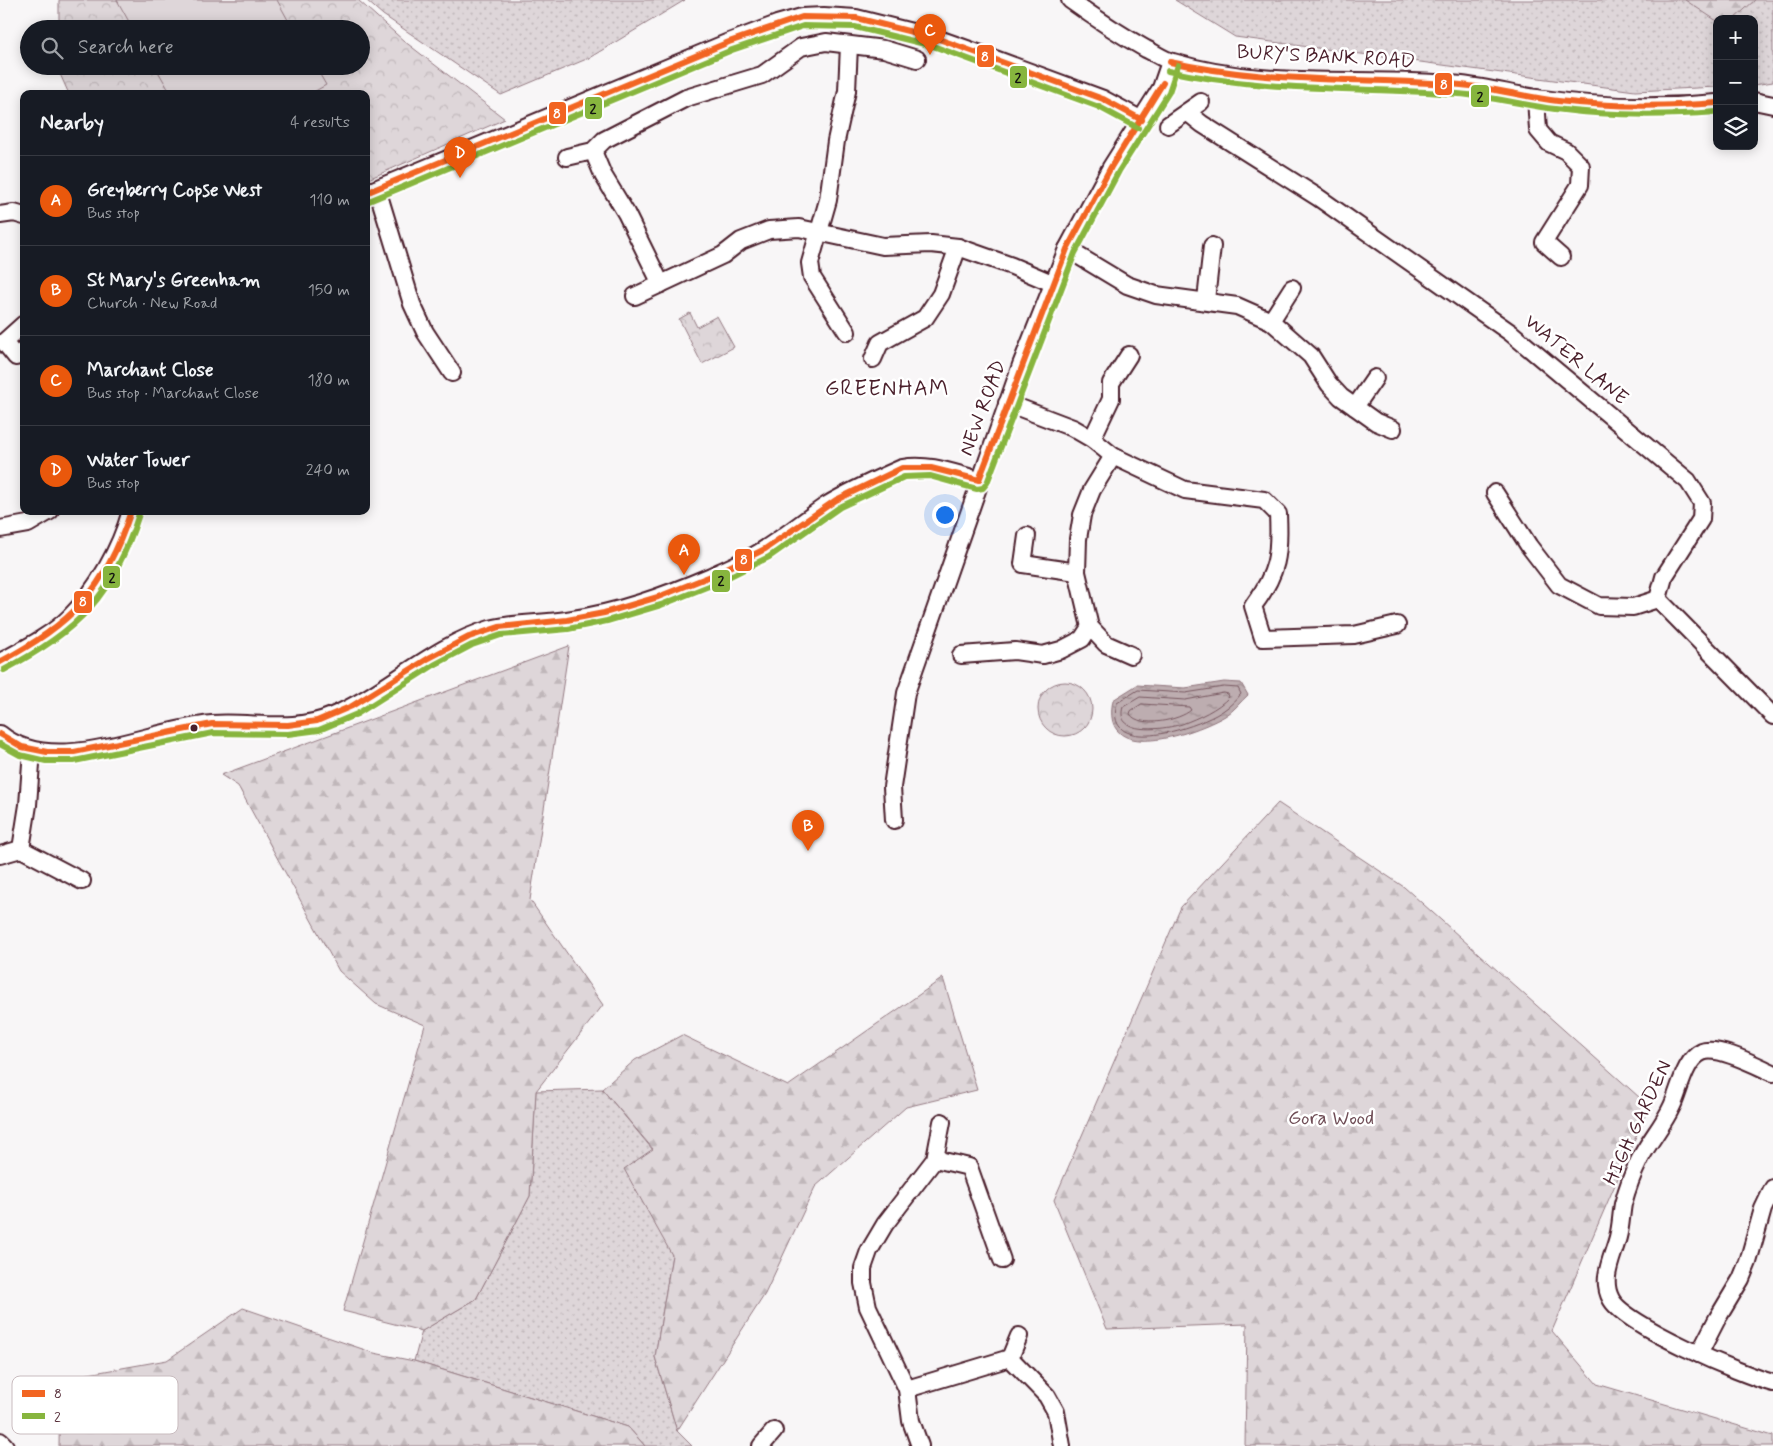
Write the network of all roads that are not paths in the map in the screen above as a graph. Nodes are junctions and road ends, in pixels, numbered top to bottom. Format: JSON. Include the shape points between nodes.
{"nodes":[{"id":1,"x":1070,"y":0,"type":"edge"},
{"id":2,"x":849,"y":45,"type":"junction"},
{"id":3,"x":917,"y":59,"type":"dead end"},
{"id":4,"x":1170,"y":62,"type":"junction"},
{"id":5,"x":1536,"y":98,"type":"junction"},
{"id":6,"x":1201,"y":102,"type":"dead end"},
{"id":7,"x":1758,"y":102,"type":"edge"},
{"id":8,"x":1713,"y":103,"type":"edge"},
{"id":9,"x":1773,"y":105,"type":"edge"},
{"id":10,"x":1187,"y":112,"type":"junction"},
{"id":11,"x":1142,"y":120,"type":"junction"},
{"id":12,"x":1168,"y":125,"type":"dead end"},
{"id":13,"x":599,"y":145,"type":"junction"},
{"id":14,"x":567,"y":157,"type":"dead end"},
{"id":15,"x":372,"y":191,"type":"edge"},
{"id":16,"x":0,"y":215,"type":"edge"},
{"id":17,"x":20,"y":215,"type":"edge"},
{"id":18,"x":820,"y":232,"type":"junction"},
{"id":19,"x":1212,"y":246,"type":"dead end"},
{"id":20,"x":958,"y":247,"type":"junction"},
{"id":21,"x":1066,"y":249,"type":"junction"},
{"id":22,"x":1561,"y":257,"type":"dead end"},
{"id":23,"x":661,"y":284,"type":"junction"},
{"id":24,"x":1052,"y":284,"type":"junction"},
{"id":25,"x":1292,"y":288,"type":"dead end"},
{"id":26,"x":635,"y":296,"type":"dead end"},
{"id":27,"x":1206,"y":300,"type":"junction"},
{"id":28,"x":1271,"y":321,"type":"junction"},
{"id":29,"x":20,"y":328,"type":"edge"},
{"id":30,"x":847,"y":332,"type":"dead end"},
{"id":31,"x":20,"y":354,"type":"edge"},
{"id":32,"x":1129,"y":355,"type":"dead end"},
{"id":33,"x":873,"y":359,"type":"dead end"},
{"id":34,"x":452,"y":373,"type":"dead end"},
{"id":35,"x":1375,"y":378,"type":"dead end"},
{"id":36,"x":1007,"y":403,"type":"junction"},
{"id":37,"x":1355,"y":407,"type":"junction"},
{"id":38,"x":1393,"y":429,"type":"dead end"},
{"id":39,"x":1092,"y":439,"type":"junction"},
{"id":40,"x":1113,"y":456,"type":"junction"},
{"id":41,"x":979,"y":480,"type":"junction"},
{"id":42,"x":1496,"y":493,"type":"dead end"},
{"id":43,"x":43,"y":515,"type":"edge"},
{"id":44,"x":130,"y":515,"type":"edge"},
{"id":45,"x":0,"y":529,"type":"edge"},
{"id":46,"x":1027,"y":536,"type":"dead end"},
{"id":47,"x":1077,"y":572,"type":"junction"},
{"id":48,"x":1658,"y":599,"type":"junction"},
{"id":49,"x":1397,"y":626,"type":"dead end"},
{"id":50,"x":1090,"y":627,"type":"junction"},
{"id":51,"x":961,"y":655,"type":"dead end"},
{"id":52,"x":1131,"y":655,"type":"dead end"},
{"id":53,"x":0,"y":662,"type":"edge"},
{"id":54,"x":1773,"y":716,"type":"edge"},
{"id":55,"x":0,"y":734,"type":"edge"},
{"id":56,"x":32,"y":750,"type":"junction"},
{"id":57,"x":894,"y":820,"type":"dead end"},
{"id":58,"x":21,"y":849,"type":"junction"},
{"id":59,"x":0,"y":855,"type":"edge"},
{"id":60,"x":82,"y":881,"type":"dead end"},
{"id":61,"x":1773,"y":1073,"type":"edge"},
{"id":62,"x":942,"y":1122,"type":"dead end"},
{"id":63,"x":935,"y":1159,"type":"junction"},
{"id":64,"x":1773,"y":1188,"type":"edge"},
{"id":65,"x":1002,"y":1260,"type":"dead end"},
{"id":66,"x":1019,"y":1336,"type":"dead end"},
{"id":67,"x":1699,"y":1354,"type":"junction"},
{"id":68,"x":1010,"y":1358,"type":"junction"},
{"id":69,"x":1773,"y":1383,"type":"edge"},
{"id":70,"x":907,"y":1389,"type":"junction"},
{"id":71,"x":774,"y":1431,"type":"dead end"},
{"id":72,"x":0,"y":1441,"type":"edge"},
{"id":73,"x":5,"y":1446,"type":"edge"},
{"id":74,"x":761,"y":1446,"type":"edge"},
{"id":75,"x":920,"y":1446,"type":"edge"},
{"id":76,"x":1062,"y":1446,"type":"edge"}],
"edges":[{"from":1,"to":4,"type":"street","name":"BURY'S BANK ROAD","via":[[1108,28]]},
{"from":2,"to":3,"type":"street","via":[[884,49]]},
{"from":2,"to":13,"type":"street","via":[[826,42],[802,47],[762,75],[686,98]]},
{"from":2,"to":18,"type":"street","via":[[847,91]]},
{"from":4,"to":5,"type":"street","name":"BURY'S BANK ROAD","via":[[1260,78],[1462,85]]},
{"from":4,"to":11,"type":"street","name":"NEW ROAD","via":[[1161,88]]},
{"from":5,"to":8,"type":"street","name":"BURY'S BANK ROAD","via":[[1665,108]]},
{"from":5,"to":22,"type":"street","via":[[1538,130],[1549,143],[1566,152],[1581,166],[1580,185],[1544,242]]},
{"from":6,"to":10,"type":"street"},
{"from":7,"to":9,"type":"street"},
{"from":10,"to":12,"type":"street"},
{"from":10,"to":48,"type":"street","name":"WATER LANE","via":[[1319,198],[1511,333],[1688,481],[1702,503],[1701,519],[1664,577]]},
{"from":11,"to":15,"type":"street","via":[[1103,99],[936,38],[856,18],[802,17],[729,42]]},
{"from":11,"to":21,"type":"street","name":"NEW ROAD","via":[[1111,167]]},
{"from":13,"to":14,"type":"street"},
{"from":13,"to":23,"type":"street","via":[[602,175],[626,213]]},
{"from":15,"to":34,"type":"street","via":[[412,304],[425,332]]},
{"from":16,"to":17,"type":"street"},
{"from":18,"to":20,"type":"street","via":[[883,246],[932,244]]},
{"from":18,"to":23,"type":"street","via":[[799,228],[768,230]]},
{"from":18,"to":30,"type":"street","via":[[810,263],[812,277]]},
{"from":19,"to":27,"type":"street"},
{"from":20,"to":24,"type":"street"},
{"from":20,"to":33,"type":"street","via":[[941,294],[925,318],[880,343]]},
{"from":21,"to":24,"type":"street","name":"NEW ROAD"},
{"from":21,"to":27,"type":"street","via":[[1134,288],[1156,295]]},
{"from":23,"to":26,"type":"street"},
{"from":24,"to":36,"type":"street","name":"NEW ROAD"},
{"from":25,"to":28,"type":"street"},
{"from":27,"to":28,"type":"street","via":[[1237,306]]},
{"from":28,"to":37,"type":"street","via":[[1311,356],[1329,384]]},
{"from":29,"to":31,"type":"street","via":[[4,342],[16,357]]},
{"from":32,"to":39,"type":"street","via":[[1111,383],[1111,399]]},
{"from":35,"to":37,"type":"street"},
{"from":36,"to":39,"type":"street","via":[[1073,428]]},
{"from":36,"to":41,"type":"street","name":"NEW ROAD"},
{"from":37,"to":38,"type":"street"},
{"from":39,"to":40,"type":"street"},
{"from":40,"to":47,"type":"street","via":[[1092,490],[1082,516]]},
{"from":40,"to":49,"type":"street","via":[[1185,490],[1264,500],[1278,514],[1280,548],[1268,586],[1253,606],[1263,638],[1354,635]]},
{"from":41,"to":56,"type":"street","via":[[935,468],[902,468],[827,505],[754,556],[707,577],[622,609],[569,620],[505,625],[488,630],[433,656],[346,710],[318,722],[277,726],[214,724],[184,727],[84,752]]},
{"from":41,"to":57,"type":"street","name":"NEW ROAD","via":[[906,693],[892,787]]},
{"from":42,"to":48,"type":"street","via":[[1529,546],[1559,585],[1599,606],[1634,607]]},
{"from":43,"to":45,"type":"street","via":[[28,524]]},
{"from":44,"to":53,"type":"street","via":[[106,566],[88,596],[70,617]]},
{"from":46,"to":47,"type":"street","via":[[1023,564]]},
{"from":47,"to":50,"type":"street"},
{"from":48,"to":54,"type":"street"},
{"from":50,"to":51,"type":"street","via":[[1082,639],[1043,655],[1015,651]]},
{"from":50,"to":52,"type":"street","via":[[1106,644]]},
{"from":55,"to":56,"type":"street","via":[[20,747]]},
{"from":56,"to":58,"type":"street"},
{"from":58,"to":59,"type":"street"},
{"from":58,"to":60,"type":"street"},
{"from":61,"to":67,"type":"street","name":"HIGH GARDEN","via":[[1717,1050],[1695,1056],[1688,1064],[1670,1112],[1640,1159],[1623,1205],[1619,1236],[1607,1272],[1607,1291],[1623,1314]]},
{"from":62,"to":63,"type":"street"},
{"from":63,"to":65,"type":"street","via":[[969,1167]]},
{"from":63,"to":70,"type":"street","via":[[885,1224],[863,1268],[868,1306]]},
{"from":64,"to":67,"type":"street","via":[[1763,1209],[1741,1280]]},
{"from":66,"to":68,"type":"street"},
{"from":67,"to":69,"type":"street","via":[[1720,1365]]},
{"from":68,"to":70,"type":"street"},
{"from":68,"to":76,"type":"street","via":[[1047,1396],[1056,1412]]},
{"from":70,"to":75,"type":"street","via":[[911,1421]]},
{"from":71,"to":74,"type":"street"},
{"from":72,"to":73,"type":"street"}]}
